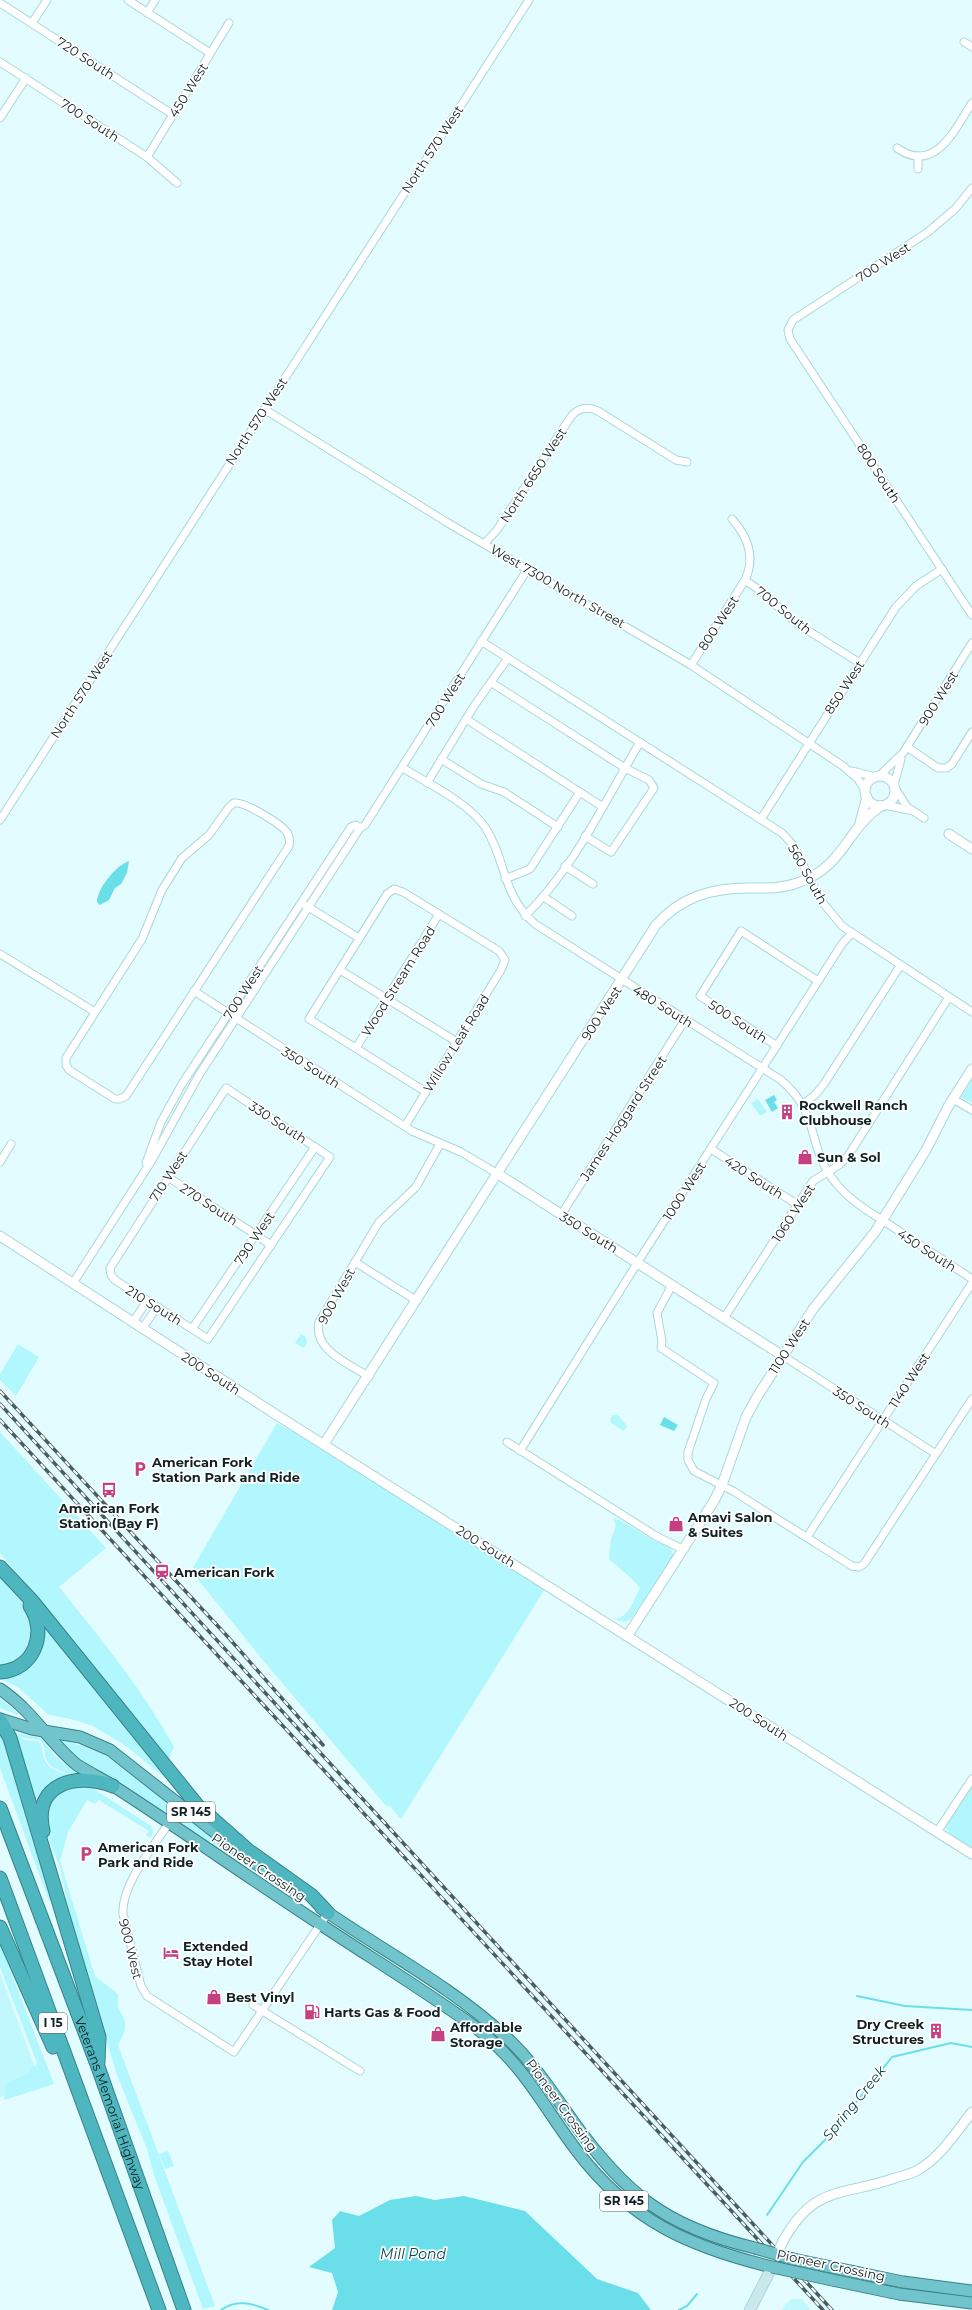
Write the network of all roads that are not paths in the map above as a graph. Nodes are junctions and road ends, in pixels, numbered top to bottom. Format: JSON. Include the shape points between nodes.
{"nodes":[{"id":1,"x":47,"y":0,"type":"edge"},
{"id":2,"x":128,"y":0,"type":"edge"},
{"id":3,"x":155,"y":0,"type":"edge"},
{"id":4,"x":529,"y":0,"type":"edge"},
{"id":5,"x":0,"y":3,"type":"edge"},
{"id":6,"x":147,"y":13,"type":"junction"},
{"id":7,"x":32,"y":23,"type":"junction"},
{"id":8,"x":229,"y":23,"type":"dead end"},
{"id":9,"x":964,"y":42,"type":"dead end"},
{"id":10,"x":972,"y":47,"type":"edge"},
{"id":11,"x":210,"y":53,"type":"junction"},
{"id":12,"x":0,"y":62,"type":"edge"},
{"id":13,"x":26,"y":78,"type":"junction"},
{"id":14,"x":972,"y":103,"type":"edge"},
{"id":15,"x":172,"y":114,"type":"junction"},
{"id":16,"x":0,"y":118,"type":"edge"},
{"id":17,"x":897,"y":148,"type":"dead end"},
{"id":18,"x":918,"y":156,"type":"junction"},
{"id":19,"x":147,"y":157,"type":"junction"},
{"id":20,"x":918,"y":169,"type":"dead end"},
{"id":21,"x":177,"y":183,"type":"dead end"},
{"id":22,"x":972,"y":188,"type":"edge"},
{"id":23,"x":788,"y":330,"type":"joint"},
{"id":24,"x":264,"y":409,"type":"junction"},
{"id":25,"x":687,"y":462,"type":"dead end"},
{"id":26,"x":732,"y":519,"type":"dead end"},
{"id":27,"x":484,"y":543,"type":"junction"},
{"id":28,"x":942,"y":569,"type":"junction"},
{"id":29,"x":527,"y":570,"type":"junction"},
{"id":30,"x":745,"y":580,"type":"junction"},
{"id":31,"x":972,"y":615,"type":"edge"},
{"id":32,"x":481,"y":641,"type":"junction"},
{"id":33,"x":972,"y":643,"type":"edge"},
{"id":34,"x":508,"y":658,"type":"junction"},
{"id":35,"x":860,"y":663,"type":"junction"},
{"id":36,"x":691,"y":665,"type":"junction"},
{"id":37,"x":492,"y":683,"type":"junction"},
{"id":38,"x":466,"y":719,"type":"junction"},
{"id":39,"x":972,"y":732,"type":"edge"},
{"id":40,"x":640,"y":742,"type":"junction"},
{"id":41,"x":808,"y":743,"type":"junction"},
{"id":42,"x":905,"y":750,"type":"junction"},
{"id":43,"x":442,"y":759,"type":"junction"},
{"id":44,"x":403,"y":768,"type":"junction"},
{"id":45,"x":625,"y":768,"type":"junction"},
{"id":46,"x":848,"y":770,"type":"junction"},
{"id":47,"x":878,"y":776,"type":"junction"},
{"id":48,"x":427,"y":783,"type":"junction"},
{"id":49,"x":894,"y":787,"type":"junction"},
{"id":50,"x":580,"y":792,"type":"junction"},
{"id":51,"x":866,"y":793,"type":"junction"},
{"id":52,"x":883,"y":805,"type":"junction"},
{"id":53,"x":603,"y":806,"type":"junction"},
{"id":54,"x":911,"y":810,"type":"junction"},
{"id":55,"x":761,"y":818,"type":"junction"},
{"id":56,"x":924,"y":818,"type":"dead end"},
{"id":57,"x":0,"y":820,"type":"edge"},
{"id":58,"x":558,"y":827,"type":"junction"},
{"id":59,"x":360,"y":828,"type":"junction"},
{"id":60,"x":858,"y":828,"type":"junction"},
{"id":61,"x":949,"y":834,"type":"dead end"},
{"id":62,"x":585,"y":836,"type":"junction"},
{"id":63,"x":972,"y":849,"type":"edge"},
{"id":64,"x":565,"y":866,"type":"junction"},
{"id":65,"x":808,"y":878,"type":"junction"},
{"id":66,"x":506,"y":879,"type":"junction"},
{"id":67,"x":593,"y":884,"type":"dead end"},
{"id":68,"x":544,"y":897,"type":"junction"},
{"id":69,"x":301,"y":902,"type":"junction"},
{"id":70,"x":309,"y":907,"type":"junction"},
{"id":71,"x":439,"y":914,"type":"junction"},
{"id":72,"x":525,"y":916,"type":"junction"},
{"id":73,"x":572,"y":916,"type":"dead end"},
{"id":74,"x":851,"y":934,"type":"junction"},
{"id":75,"x":359,"y":938,"type":"junction"},
{"id":76,"x":0,"y":954,"type":"edge"},
{"id":77,"x":900,"y":966,"type":"junction"},
{"id":78,"x":340,"y":970,"type":"junction"},
{"id":79,"x":622,"y":980,"type":"junction"},
{"id":80,"x":818,"y":981,"type":"junction"},
{"id":81,"x":194,"y":991,"type":"junction"},
{"id":82,"x":949,"y":997,"type":"junction"},
{"id":83,"x":387,"y":999,"type":"junction"},
{"id":84,"x":95,"y":1012,"type":"junction"},
{"id":85,"x":972,"y":1012,"type":"edge"},
{"id":86,"x":229,"y":1014,"type":"junction"},
{"id":87,"x":237,"y":1019,"type":"junction"},
{"id":88,"x":685,"y":1020,"type":"junction"},
{"id":89,"x":457,"y":1042,"type":"junction"},
{"id":90,"x":777,"y":1046,"type":"junction"},
{"id":91,"x":356,"y":1048,"type":"junction"},
{"id":92,"x":762,"y":1068,"type":"junction"},
{"id":93,"x":972,"y":1069,"type":"edge"},
{"id":94,"x":226,"y":1088,"type":"joint"},
{"id":95,"x":426,"y":1092,"type":"junction"},
{"id":96,"x":953,"y":1099,"type":"junction"},
{"id":97,"x":803,"y":1104,"type":"junction"},
{"id":98,"x":972,"y":1110,"type":"edge"},
{"id":99,"x":405,"y":1126,"type":"junction"},
{"id":100,"x":12,"y":1144,"type":"dead end"},
{"id":101,"x":440,"y":1144,"type":"junction"},
{"id":102,"x":315,"y":1147,"type":"junction"},
{"id":103,"x":711,"y":1149,"type":"junction"},
{"id":104,"x":330,"y":1157,"type":"joint"},
{"id":105,"x":0,"y":1162,"type":"edge"},
{"id":106,"x":828,"y":1171,"type":"junction"},
{"id":107,"x":143,"y":1173,"type":"junction"},
{"id":108,"x":498,"y":1174,"type":"junction"},
{"id":109,"x":168,"y":1177,"type":"junction"},
{"id":110,"x":798,"y":1205,"type":"junction"},
{"id":111,"x":561,"y":1215,"type":"junction"},
{"id":112,"x":882,"y":1220,"type":"junction"},
{"id":113,"x":256,"y":1235,"type":"junction"},
{"id":114,"x":0,"y":1236,"type":"edge"},
{"id":115,"x":271,"y":1245,"type":"junction"},
{"id":116,"x":355,"y":1262,"type":"junction"},
{"id":117,"x":638,"y":1263,"type":"junction"},
{"id":118,"x":111,"y":1265,"type":"joint"},
{"id":119,"x":972,"y":1279,"type":"edge"},
{"id":120,"x":73,"y":1283,"type":"junction"},
{"id":121,"x":972,"y":1283,"type":"edge"},
{"id":122,"x":672,"y":1285,"type":"junction"},
{"id":123,"x":147,"y":1301,"type":"junction"},
{"id":124,"x":417,"y":1301,"type":"junction"},
{"id":125,"x":157,"y":1307,"type":"junction"},
{"id":126,"x":724,"y":1318,"type":"junction"},
{"id":127,"x":133,"y":1322,"type":"junction"},
{"id":128,"x":142,"y":1329,"type":"junction"},
{"id":129,"x":192,"y":1329,"type":"junction"},
{"id":130,"x":208,"y":1339,"type":"joint"},
{"id":131,"x":783,"y":1356,"type":"junction"},
{"id":132,"x":369,"y":1377,"type":"junction"},
{"id":133,"x":972,"y":1399,"type":"edge"},
{"id":134,"x":882,"y":1420,"type":"junction"},
{"id":135,"x":507,"y":1442,"type":"dead end"},
{"id":136,"x":324,"y":1444,"type":"junction"},
{"id":137,"x":520,"y":1451,"type":"junction"},
{"id":138,"x":936,"y":1454,"type":"junction"},
{"id":139,"x":722,"y":1485,"type":"junction"},
{"id":140,"x":807,"y":1538,"type":"junction"},
{"id":141,"x":684,"y":1550,"type":"junction"},
{"id":142,"x":0,"y":1567,"type":"edge"},
{"id":143,"x":628,"y":1635,"type":"junction"},
{"id":144,"x":0,"y":1672,"type":"edge"},
{"id":145,"x":0,"y":1689,"type":"edge"},
{"id":146,"x":0,"y":1719,"type":"edge"},
{"id":147,"x":45,"y":1731,"type":"junction"},
{"id":148,"x":972,"y":1779,"type":"edge"},
{"id":149,"x":113,"y":1786,"type":"junction"},
{"id":150,"x":0,"y":1808,"type":"edge"},
{"id":151,"x":169,"y":1823,"type":"junction"},
{"id":152,"x":937,"y":1832,"type":"junction"},
{"id":153,"x":972,"y":1854,"type":"edge"},
{"id":154,"x":0,"y":1878,"type":"edge"},
{"id":155,"x":61,"y":1909,"type":"junction"},
{"id":156,"x":328,"y":1913,"type":"junction"},
{"id":157,"x":320,"y":1925,"type":"junction"},
{"id":158,"x":0,"y":1927,"type":"edge"},
{"id":159,"x":252,"y":2005,"type":"dead end"},
{"id":160,"x":262,"y":2011,"type":"junction"},
{"id":161,"x":98,"y":2067,"type":"junction"},
{"id":162,"x":360,"y":2071,"type":"dead end"},
{"id":163,"x":972,"y":2112,"type":"edge"},
{"id":164,"x":107,"y":2168,"type":"junction"},
{"id":165,"x":777,"y":2255,"type":"junction"},
{"id":166,"x":772,"y":2267,"type":"junction"},
{"id":167,"x":972,"y":2291,"type":"edge"},
{"id":168,"x":972,"y":2303,"type":"edge"},
{"id":169,"x":159,"y":2310,"type":"edge"},
{"id":170,"x":184,"y":2310,"type":"edge"},
{"id":171,"x":750,"y":2310,"type":"edge"}],
"edges":[{"from":1,"to":7,"type":"street"},
{"from":2,"to":6,"type":"street"},
{"from":3,"to":6,"type":"street"},
{"from":4,"to":24,"type":"street","name":"North 570 West"},
{"from":5,"to":7,"type":"street","name":"720 South"},
{"from":6,"to":11,"type":"street"},
{"from":7,"to":15,"type":"street","name":"720 South"},
{"from":8,"to":11,"type":"street","name":"450 West"},
{"from":9,"to":10,"type":"street"},
{"from":11,"to":15,"type":"street","name":"450 West"},
{"from":12,"to":13,"type":"street","name":"700 South"},
{"from":13,"to":16,"type":"street"},
{"from":13,"to":19,"type":"street","name":"700 South"},
{"from":14,"to":18,"type":"street","via":[[944,145],[930,154]]},
{"from":15,"to":19,"type":"street","name":"450 West"},
{"from":17,"to":18,"type":"street"},
{"from":18,"to":20,"type":"street"},
{"from":19,"to":21,"type":"street","name":"700 South"},
{"from":22,"to":23,"type":"street","name":"700 West","via":[[956,208],[928,232],[793,320]]},
{"from":23,"to":28,"type":"street","name":"800 South","via":[[790,339]]},
{"from":24,"to":27,"type":"street","name":"West 7300 North Street"},
{"from":24,"to":57,"type":"street","name":"North 570 West"},
{"from":25,"to":27,"type":"street","name":"North 6650 West","via":[[676,460],[598,411],[582,408],[572,415],[502,524]]},
{"from":26,"to":30,"type":"street","name":"700 South","via":[[742,532],[750,550],[751,564]]},
{"from":27,"to":29,"type":"street","name":"West 7300 North Street"},
{"from":28,"to":31,"type":"street","name":"800 South"},
{"from":28,"to":35,"type":"street","name":"850 West","via":[[916,586],[900,602]]},
{"from":29,"to":32,"type":"street","name":"700 West"},
{"from":29,"to":36,"type":"street","name":"West 7300 North Street"},
{"from":30,"to":35,"type":"street","name":"700 South","via":[[799,625]]},
{"from":30,"to":36,"type":"street","name":"800 West"},
{"from":32,"to":34,"type":"street","name":"560 South"},
{"from":32,"to":44,"type":"street","name":"700 West"},
{"from":33,"to":42,"type":"street","name":"900 West"},
{"from":34,"to":37,"type":"street"},
{"from":34,"to":40,"type":"street","name":"560 South"},
{"from":35,"to":41,"type":"street","name":"850 West"},
{"from":36,"to":41,"type":"street","name":"West 7300 North Street"},
{"from":37,"to":38,"type":"street"},
{"from":37,"to":45,"type":"street"},
{"from":38,"to":43,"type":"street"},
{"from":38,"to":50,"type":"street"},
{"from":39,"to":42,"type":"street","via":[[952,764],[946,768],[938,768]]},
{"from":40,"to":45,"type":"street"},
{"from":40,"to":55,"type":"street","name":"560 South"},
{"from":41,"to":46,"type":"street","name":"West 7300 North Street"},
{"from":41,"to":55,"type":"street","name":"850 West"},
{"from":42,"to":47,"type":"street","name":"900 West"},
{"from":42,"to":49,"type":"street","name":"900 West"},
{"from":43,"to":48,"type":"street"},
{"from":43,"to":58,"type":"street","via":[[481,784],[504,792]]},
{"from":44,"to":48,"type":"street","name":"480 South"},
{"from":44,"to":59,"type":"street","name":"700 West"},
{"from":45,"to":53,"type":"street"},
{"from":45,"to":62,"type":"street","via":[[649,780],[654,788],[611,852]]},
{"from":46,"to":47,"type":"street","name":"West 7300 North Street","via":[[862,775]]},
{"from":46,"to":51,"type":"street","name":"West 7300 North Street"},
{"from":47,"to":49,"type":"street","via":[[886,778]]},
{"from":47,"to":51,"type":"street","via":[[867,783]]},
{"from":48,"to":66,"type":"street","name":"480 South","via":[[464,807],[484,825]]},
{"from":49,"to":52,"type":"street","via":[[893,799]]},
{"from":49,"to":54,"type":"street","via":[[900,799]]},
{"from":50,"to":53,"type":"street"},
{"from":50,"to":58,"type":"street"},
{"from":51,"to":52,"type":"street","via":[[874,804]]},
{"from":51,"to":60,"type":"street","name":"900 West"},
{"from":52,"to":54,"type":"street"},
{"from":52,"to":60,"type":"street","name":"900 West","via":[[868,815]]},
{"from":53,"to":62,"type":"street"},
{"from":54,"to":56,"type":"street"},
{"from":55,"to":65,"type":"street","name":"560 South","via":[[790,841]]},
{"from":58,"to":66,"type":"street","via":[[530,869]]},
{"from":59,"to":69,"type":"street","name":"700 West","via":[[356,825],[351,827]]},
{"from":59,"to":70,"type":"street","name":"700 West"},
{"from":60,"to":65,"type":"street","name":"900 West","via":[[837,857],[819,873]]},
{"from":61,"to":63,"type":"street"},
{"from":62,"to":64,"type":"street"},
{"from":64,"to":67,"type":"street"},
{"from":64,"to":68,"type":"street"},
{"from":65,"to":74,"type":"street","name":"560 South","via":[[836,920]]},
{"from":65,"to":79,"type":"street","name":"900 West","via":[[780,887],[715,890],[686,900],[656,925]]},
{"from":66,"to":72,"type":"street","name":"480 South","via":[[515,902]]},
{"from":68,"to":72,"type":"street"},
{"from":68,"to":73,"type":"street"},
{"from":69,"to":70,"type":"street"},
{"from":69,"to":86,"type":"street","name":"700 West"},
{"from":70,"to":75,"type":"street"},
{"from":70,"to":87,"type":"street","name":"700 West"},
{"from":71,"to":75,"type":"street","via":[[399,890],[392,889]]},
{"from":71,"to":83,"type":"street","name":"Wood Stream Road"},
{"from":71,"to":89,"type":"street","name":"Willow Leaf Road","via":[[499,951],[504,959],[501,970]]},
{"from":72,"to":79,"type":"street","name":"480 South"},
{"from":74,"to":77,"type":"street","name":"560 South"},
{"from":74,"to":80,"type":"street","name":"1000 West"},
{"from":75,"to":78,"type":"street"},
{"from":76,"to":84,"type":"street"},
{"from":77,"to":82,"type":"street","name":"560 South"},
{"from":77,"to":97,"type":"street","via":[[824,1084]]},
{"from":78,"to":83,"type":"street"},
{"from":78,"to":91,"type":"street","via":[[309,1019]]},
{"from":79,"to":88,"type":"street","name":"480 South"},
{"from":79,"to":108,"type":"street","name":"900 West"},
{"from":80,"to":90,"type":"street","name":"1000 West"},
{"from":80,"to":90,"type":"street","name":"500 South","via":[[741,931],[700,996]]},
{"from":81,"to":84,"type":"street","via":[[126,1096],[120,1099],[112,1098],[71,1072],[66,1065],[67,1055]]},
{"from":81,"to":84,"type":"street","via":[[290,843],[285,830],[243,803],[229,807],[209,835],[182,858],[158,896],[142,939]]},
{"from":81,"to":86,"type":"street","name":"350 South"},
{"from":82,"to":85,"type":"street","name":"560 South"},
{"from":82,"to":106,"type":"street","name":"1060 West","via":[[848,1156]]},
{"from":83,"to":89,"type":"street"},
{"from":83,"to":91,"type":"street","name":"Wood Stream Road"},
{"from":86,"to":87,"type":"street","name":"350 South"},
{"from":86,"to":107,"type":"street","name":"700 West","via":[[174,1099],[158,1130]]},
{"from":87,"to":99,"type":"street","name":"350 South"},
{"from":87,"to":107,"type":"street","name":"700 West","via":[[196,1080]]},
{"from":88,"to":92,"type":"street","name":"480 South"},
{"from":88,"to":111,"type":"street","name":"James Hoggard Street"},
{"from":89,"to":95,"type":"street","name":"Willow Leaf Road"},
{"from":90,"to":92,"type":"street","name":"1000 West"},
{"from":91,"to":95,"type":"street"},
{"from":92,"to":97,"type":"street","name":"480 South","via":[[787,1085]]},
{"from":92,"to":103,"type":"street","name":"1000 West"},
{"from":93,"to":96,"type":"street","name":"1100 West"},
{"from":94,"to":102,"type":"street","name":"330 South"},
{"from":94,"to":109,"type":"street","name":"710 West"},
{"from":95,"to":99,"type":"street","name":"Willow Leaf Road"},
{"from":96,"to":98,"type":"street"},
{"from":96,"to":112,"type":"street","name":"1100 West","via":[[926,1150]]},
{"from":97,"to":106,"type":"street","name":"480 South"},
{"from":99,"to":101,"type":"street","name":"350 South"},
{"from":100,"to":105,"type":"street"},
{"from":101,"to":108,"type":"street","name":"350 South","via":[[469,1156]]},
{"from":101,"to":116,"type":"street","name":"900 West","via":[[416,1187],[383,1217]]},
{"from":102,"to":104,"type":"street","name":"330 South"},
{"from":102,"to":113,"type":"street","name":"790 West"},
{"from":103,"to":110,"type":"street","name":"420 South"},
{"from":103,"to":117,"type":"street","name":"1000 West"},
{"from":104,"to":115,"type":"street","name":"790 West"},
{"from":106,"to":110,"type":"street","name":"1060 West","via":[[813,1181]]},
{"from":106,"to":112,"type":"street","name":"480 South","via":[[849,1198]]},
{"from":107,"to":120,"type":"street","name":"700 West"},
{"from":108,"to":111,"type":"street","name":"350 South"},
{"from":108,"to":124,"type":"street","name":"900 West"},
{"from":109,"to":113,"type":"street","name":"270 South"},
{"from":109,"to":118,"type":"street","name":"710 West"},
{"from":110,"to":126,"type":"street","name":"1060 West"},
{"from":111,"to":117,"type":"street","name":"350 South"},
{"from":112,"to":119,"type":"street","name":"450 South"},
{"from":112,"to":131,"type":"street","name":"1100 West","via":[[861,1252],[826,1291]]},
{"from":113,"to":115,"type":"street","name":"270 South"},
{"from":113,"to":129,"type":"street","name":"790 West"},
{"from":114,"to":120,"type":"street","name":"200 South"},
{"from":115,"to":130,"type":"street","name":"790 West"},
{"from":116,"to":124,"type":"street","name":"900 West"},
{"from":116,"to":132,"type":"street","name":"900 West","via":[[321,1318],[318,1331],[325,1348]]},
{"from":117,"to":122,"type":"street","name":"350 South"},
{"from":117,"to":137,"type":"street","name":"1000 West"},
{"from":118,"to":123,"type":"street","name":"210 South","via":[[110,1271],[114,1279]]},
{"from":120,"to":127,"type":"street","name":"200 South"},
{"from":121,"to":134,"type":"street","name":"1140 West"},
{"from":122,"to":126,"type":"street","name":"350 South"},
{"from":122,"to":139,"type":"street","via":[[657,1310],[661,1348],[714,1383],[688,1452],[688,1460],[694,1471]]},
{"from":123,"to":125,"type":"street","name":"210 South"},
{"from":123,"to":127,"type":"street"},
{"from":124,"to":132,"type":"street","name":"900 West"},
{"from":125,"to":128,"type":"street"},
{"from":125,"to":129,"type":"street","name":"210 South"},
{"from":126,"to":131,"type":"street","name":"350 South"},
{"from":127,"to":128,"type":"street","name":"200 South"},
{"from":128,"to":136,"type":"street","name":"200 South"},
{"from":129,"to":130,"type":"street","name":"210 South"},
{"from":131,"to":134,"type":"street","name":"350 South"},
{"from":131,"to":139,"type":"street","name":"1100 West","via":[[746,1418]]},
{"from":132,"to":136,"type":"street","name":"900 West"},
{"from":133,"to":138,"type":"street"},
{"from":134,"to":138,"type":"street","name":"350 South"},
{"from":134,"to":140,"type":"street","name":"1140 West"},
{"from":135,"to":137,"type":"street"},
{"from":136,"to":143,"type":"street","name":"200 South"},
{"from":137,"to":141,"type":"street","via":[[656,1536]]},
{"from":138,"to":140,"type":"street","via":[[862,1566],[852,1566]]},
{"from":139,"to":140,"type":"street"},
{"from":139,"to":141,"type":"street","name":"1100 West"},
{"from":141,"to":143,"type":"street","name":"1100 West"},
{"from":142,"to":144,"type":"highway","via":[[35,1615],[39,1634],[36,1648],[27,1661],[12,1670]]},
{"from":142,"to":156,"type":"highway","via":[[33,1602],[197,1805],[249,1851],[311,1895]]},
{"from":143,"to":152,"type":"street","name":"200 South"},
{"from":145,"to":147,"type":"highway","number":"SR 145","via":[[26,1709]]},
{"from":146,"to":147,"type":"highway","number":"SR 145"},
{"from":146,"to":155,"type":"highway","via":[[8,1734]]},
{"from":147,"to":149,"type":"highway","name":"Pioneer Crossing","number":"SR 145","via":[[70,1759]]},
{"from":147,"to":156,"type":"highway","name":"Pioneer Crossing","number":"SR 145","via":[[80,1737],[114,1753],[245,1856]]},
{"from":148,"to":152,"type":"street"},
{"from":149,"to":151,"type":"highway","name":"Pioneer Crossing","number":"SR 145"},
{"from":149,"to":155,"type":"highway","via":[[93,1780],[74,1780],[60,1785],[45,1801],[41,1818],[42,1830],[60,1891]]},
{"from":150,"to":161,"type":"highway","name":"Veterans Memorial Highway","number":"I 15"},
{"from":151,"to":157,"type":"highway","name":"Pioneer Crossing","number":"SR 145"},
{"from":151,"to":160,"type":"street","name":"900 West","via":[[141,1865],[123,1902],[125,1926],[143,1991],[152,2001],[234,2052]]},
{"from":152,"to":153,"type":"street","name":"200 South"},
{"from":154,"to":164,"type":"highway","name":"Veterans Memorial Highway","number":"I 15"},
{"from":155,"to":161,"type":"highway","via":[[99,2037]]},
{"from":156,"to":157,"type":"street"},
{"from":156,"to":165,"type":"highway","name":"Pioneer Crossing","number":"SR 145","bridge":true,"via":[[448,1991],[507,2038],[528,2060],[606,2166],[646,2202],[692,2228]]},
{"from":157,"to":160,"type":"street"},
{"from":157,"to":166,"type":"highway","name":"Pioneer Crossing","number":"SR 145","via":[[441,2003],[500,2047],[538,2092],[576,2150],[596,2174],[632,2207],[663,2228],[687,2240],[733,2257]]},
{"from":158,"to":164,"type":"highway"},
{"from":159,"to":160,"type":"street"},
{"from":160,"to":162,"type":"street"},
{"from":161,"to":170,"type":"highway","name":"Veterans Memorial Highway","number":"I 15"},
{"from":163,"to":165,"type":"street","bridge":true,"via":[[938,2155],[918,2170],[883,2182],[850,2189],[817,2200],[807,2207],[791,2226]]},
{"from":164,"to":169,"type":"highway","name":"Veterans Memorial Highway","number":"I 15"},
{"from":165,"to":167,"type":"highway","name":"Pioneer Crossing","number":"SR 145","bridge":true,"via":[[903,2282]]},
{"from":166,"to":168,"type":"highway","name":"Pioneer Crossing","number":"SR 145","bridge":true,"via":[[899,2294]]},
{"from":166,"to":171,"type":"main road"}]}
